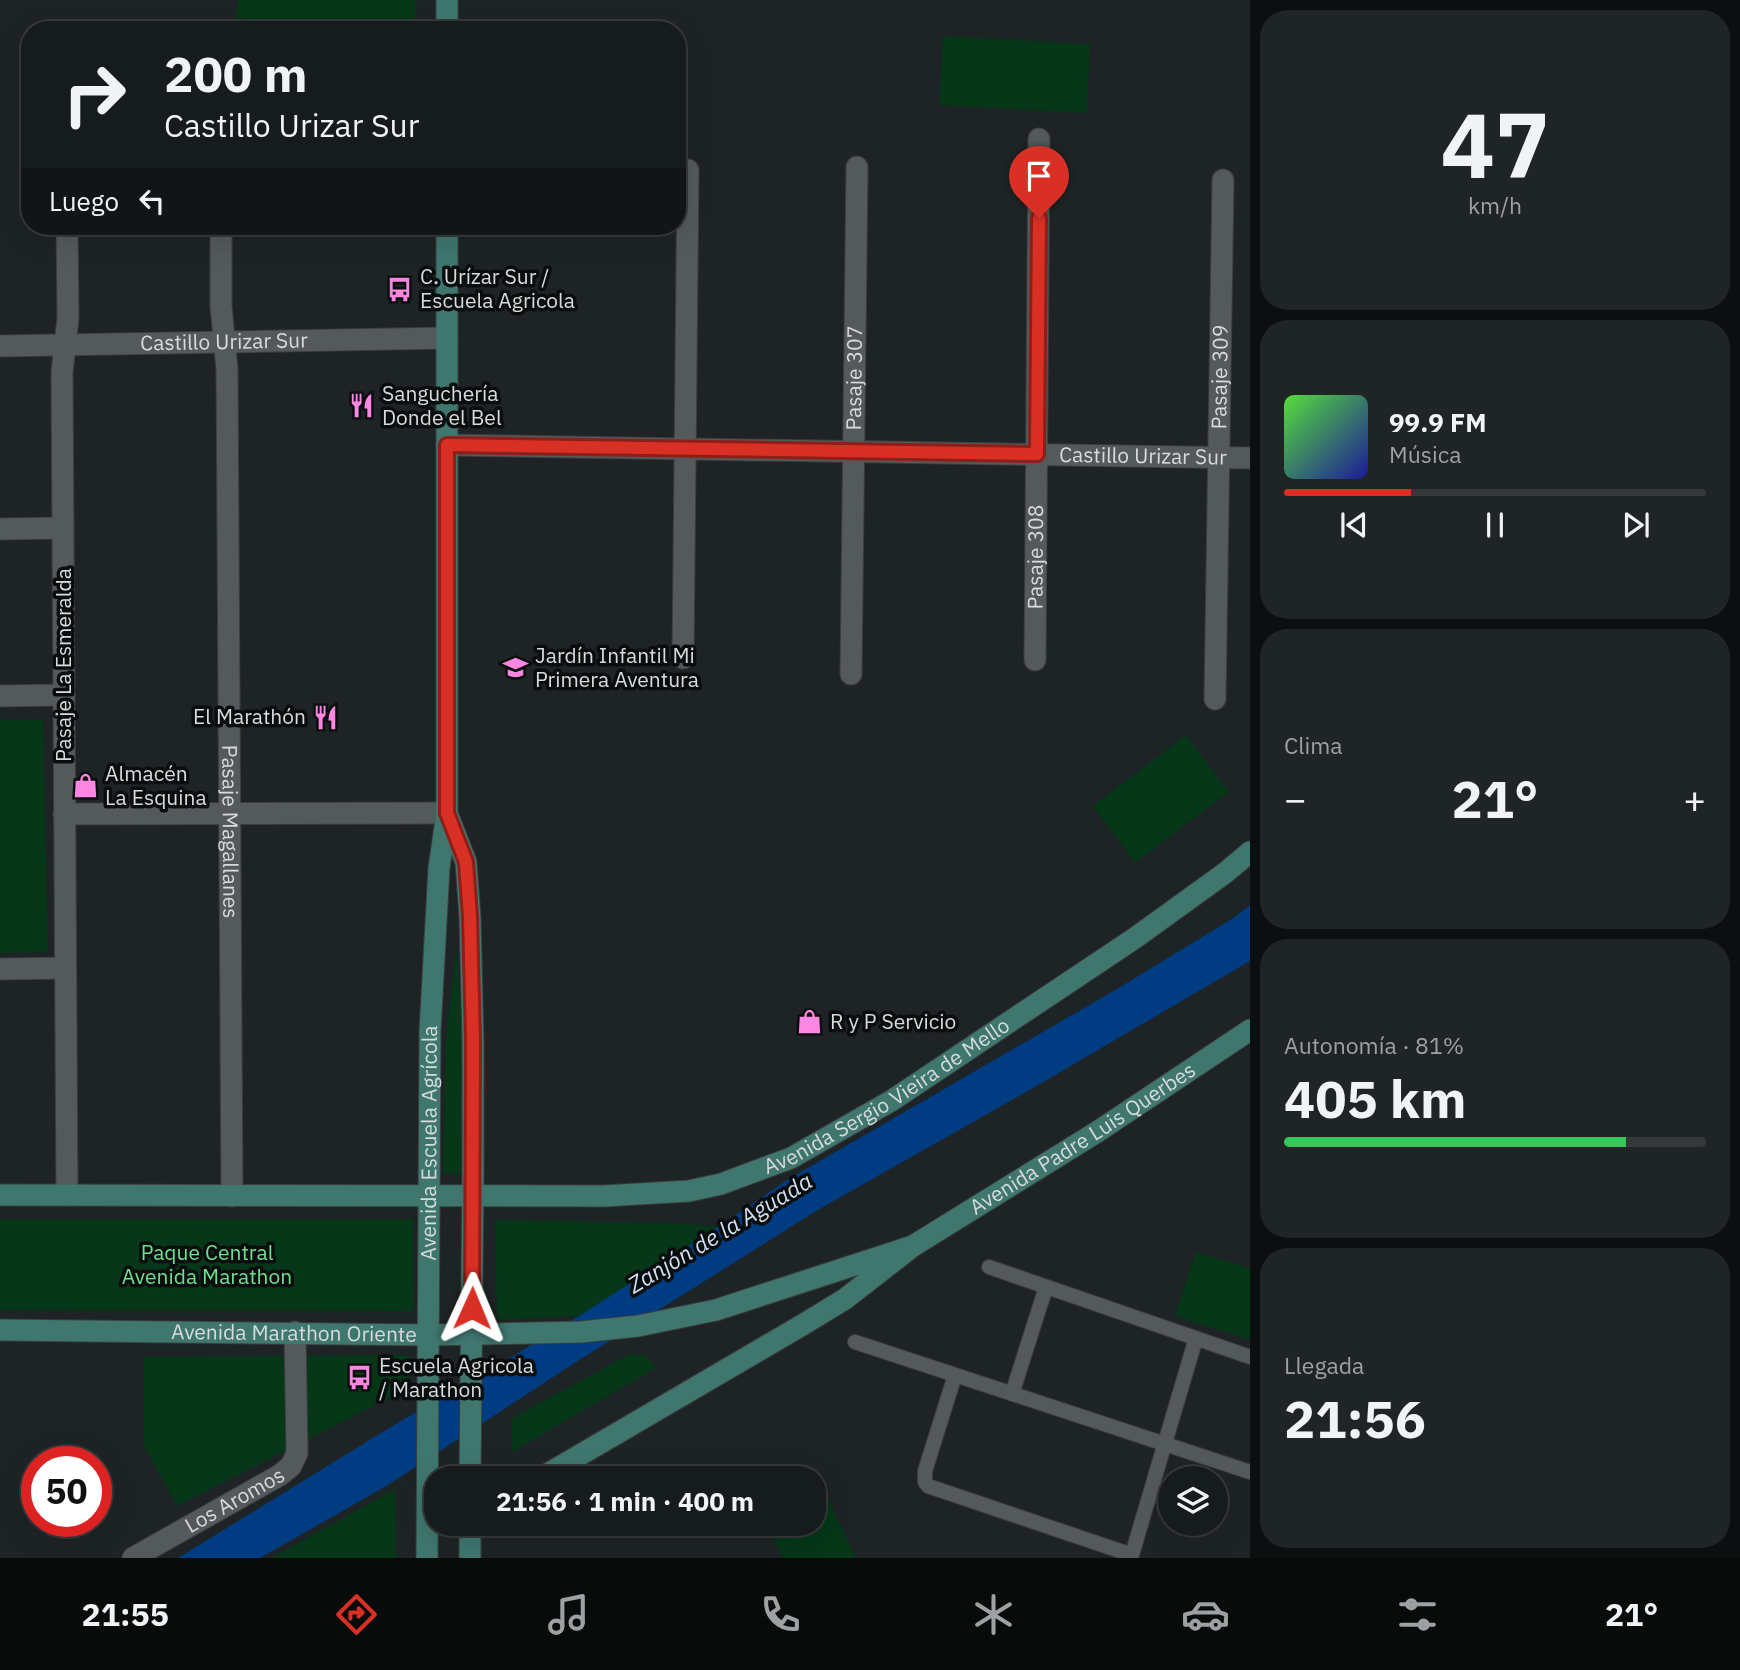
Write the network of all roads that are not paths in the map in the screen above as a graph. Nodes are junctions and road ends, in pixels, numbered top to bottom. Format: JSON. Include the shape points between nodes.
{"nodes":[{"id":1,"x":447,"y":0,"type":"edge"},
{"id":2,"x":447,"y":21,"type":"edge"},
{"id":3,"x":1039,"y":139,"type":"dead end"},
{"id":4,"x":857,"y":167,"type":"dead end"},
{"id":5,"x":688,"y":170,"type":"dead end"},
{"id":6,"x":1223,"y":180,"type":"dead end"},
{"id":7,"x":67,"y":235,"type":"edge"},
{"id":8,"x":221,"y":235,"type":"edge"},
{"id":9,"x":447,"y":235,"type":"edge"},
{"id":10,"x":447,"y":338,"type":"junction"},
{"id":11,"x":224,"y":342,"type":"junction"},
{"id":12,"x":65,"y":345,"type":"junction"},
{"id":13,"x":0,"y":346,"type":"edge"},
{"id":14,"x":447,"y":445,"type":"junction"},
{"id":15,"x":685,"y":449,"type":"junction"},
{"id":16,"x":853,"y":452,"type":"junction"},
{"id":17,"x":1037,"y":454,"type":"junction"},
{"id":18,"x":1219,"y":458,"type":"junction"},
{"id":19,"x":1250,"y":458,"type":"edge"},
{"id":20,"x":63,"y":528,"type":"junction"},
{"id":21,"x":0,"y":529,"type":"edge"},
{"id":22,"x":683,"y":658,"type":"dead end"},
{"id":23,"x":1035,"y":660,"type":"dead end"},
{"id":24,"x":851,"y":674,"type":"dead end"},
{"id":25,"x":64,"y":695,"type":"junction"},
{"id":26,"x":0,"y":696,"type":"edge"},
{"id":27,"x":1215,"y":699,"type":"dead end"},
{"id":28,"x":447,"y":813,"type":"junction"},
{"id":29,"x":64,"y":814,"type":"junction"},
{"id":30,"x":230,"y":814,"type":"junction"},
{"id":31,"x":1250,"y":852,"type":"edge"},
{"id":32,"x":65,"y":968,"type":"junction"},
{"id":33,"x":0,"y":969,"type":"edge"},
{"id":34,"x":1250,"y":1030,"type":"edge"},
{"id":35,"x":0,"y":1195,"type":"edge"},
{"id":36,"x":67,"y":1195,"type":"junction"},
{"id":37,"x":232,"y":1196,"type":"junction"},
{"id":38,"x":428,"y":1196,"type":"junction"},
{"id":39,"x":473,"y":1196,"type":"junction"},
{"id":40,"x":914,"y":1246,"type":"junction"},
{"id":41,"x":989,"y":1267,"type":"dead end"},
{"id":42,"x":1046,"y":1287,"type":"junction"},
{"id":43,"x":0,"y":1330,"type":"edge"},
{"id":44,"x":295,"y":1332,"type":"junction"},
{"id":45,"x":428,"y":1335,"type":"junction"},
{"id":46,"x":471,"y":1335,"type":"junction"},
{"id":47,"x":1196,"y":1338,"type":"junction"},
{"id":48,"x":855,"y":1342,"type":"dead end"},
{"id":49,"x":1250,"y":1357,"type":"edge"},
{"id":50,"x":956,"y":1375,"type":"junction"},
{"id":51,"x":1012,"y":1394,"type":"junction"},
{"id":52,"x":1164,"y":1444,"type":"junction"},
{"id":53,"x":470,"y":1466,"type":"edge"},
{"id":54,"x":561,"y":1466,"type":"edge"},
{"id":55,"x":1250,"y":1472,"type":"edge"},
{"id":56,"x":470,"y":1536,"type":"edge"},
{"id":57,"x":1131,"y":1557,"type":"edge"},
{"id":58,"x":133,"y":1558,"type":"edge"},
{"id":59,"x":426,"y":1558,"type":"edge"},
{"id":60,"x":470,"y":1558,"type":"edge"}],
"edges":[{"from":1,"to":2,"type":"main road"},
{"from":3,"to":17,"type":"street","name":"Pasaje 308"},
{"from":4,"to":16,"type":"street","name":"Pasaje 307"},
{"from":5,"to":15,"type":"street"},
{"from":6,"to":18,"type":"street","name":"Pasaje 309"},
{"from":7,"to":12,"type":"street","name":"Pasaje La Esmeralda"},
{"from":8,"to":11,"type":"street","name":"Pasaje Magallanes"},
{"from":9,"to":10,"type":"main road","name":"Avenida Escuela Agrícola"},
{"from":10,"to":11,"type":"street","name":"Castillo Urizar Sur"},
{"from":10,"to":14,"type":"main road","name":"Avenida Escuela Agrícola"},
{"from":11,"to":12,"type":"street","name":"Castillo Urizar Sur"},
{"from":11,"to":30,"type":"street","name":"Pasaje Magallanes"},
{"from":12,"to":13,"type":"street","name":"Castillo Urizar Sur"},
{"from":12,"to":20,"type":"street","name":"Pasaje La Esmeralda"},
{"from":14,"to":15,"type":"street","name":"Castillo Urizar Sur"},
{"from":14,"to":28,"type":"main road","name":"Avenida Escuela Agrícola"},
{"from":15,"to":16,"type":"street","name":"Castillo Urizar Sur"},
{"from":15,"to":22,"type":"street"},
{"from":16,"to":17,"type":"street","name":"Castillo Urizar Sur"},
{"from":16,"to":24,"type":"street","name":"Pasaje 307"},
{"from":17,"to":18,"type":"street","name":"Castillo Urizar Sur"},
{"from":17,"to":23,"type":"street","name":"Pasaje 308"},
{"from":18,"to":19,"type":"street","name":"Castillo Urizar Sur"},
{"from":18,"to":27,"type":"street","name":"Pasaje 309"},
{"from":20,"to":21,"type":"street"},
{"from":20,"to":25,"type":"street","name":"Pasaje La Esmeralda"},
{"from":25,"to":26,"type":"street"},
{"from":25,"to":29,"type":"street","name":"Pasaje La Esmeralda"},
{"from":28,"to":30,"type":"street"},
{"from":28,"to":38,"type":"main road","name":"Avenida Escuela Agrícola","via":[[439,868],[430,1031]]},
{"from":28,"to":39,"type":"main road","name":"Avenida Escuela Agrícola","via":[[466,862],[470,917]]},
{"from":29,"to":30,"type":"street"},
{"from":29,"to":32,"type":"street","name":"Pasaje La Esmeralda"},
{"from":30,"to":37,"type":"street","name":"Pasaje Magallanes"},
{"from":31,"to":39,"type":"main road","name":"Avenida Sergio Vieira de Mello","via":[[1135,938],[891,1101],[791,1158],[689,1191]]},
{"from":32,"to":33,"type":"street"},
{"from":32,"to":36,"type":"street","name":"Pasaje La Esmeralda"},
{"from":34,"to":40,"type":"main road","name":"Avenida Padre Luis Querbes"},
{"from":35,"to":36,"type":"main road"},
{"from":36,"to":37,"type":"main road"},
{"from":37,"to":38,"type":"main road"},
{"from":38,"to":39,"type":"main road"},
{"from":38,"to":45,"type":"main road","name":"Avenida Escuela Agrícola"},
{"from":39,"to":46,"type":"main road","name":"Avenida Escuela Agrícola"},
{"from":40,"to":46,"type":"main road","name":"Avenida Marathon Oriente","via":[[716,1310],[638,1326]]},
{"from":40,"to":54,"type":"main road","via":[[845,1299]]},
{"from":41,"to":42,"type":"lane"},
{"from":42,"to":47,"type":"lane"},
{"from":42,"to":51,"type":"lane"},
{"from":43,"to":44,"type":"main road","name":"Avenida Marathon Oriente"},
{"from":44,"to":45,"type":"main road","name":"Avenida Marathon Oriente"},
{"from":44,"to":58,"type":"street","name":"Los Aromos","via":[[296,1453],[291,1466]]},
{"from":45,"to":46,"type":"main road","name":"Avenida Marathon Oriente"},
{"from":45,"to":59,"type":"main road","name":"Avenida Escuela Agrícola"},
{"from":46,"to":53,"type":"main road","name":"Avenida Escuela Agrícola"},
{"from":47,"to":49,"type":"lane"},
{"from":47,"to":52,"type":"lane"},
{"from":48,"to":50,"type":"lane"},
{"from":50,"to":51,"type":"lane"},
{"from":50,"to":57,"type":"lane","via":[[925,1471],[928,1486]]},
{"from":51,"to":52,"type":"lane"},
{"from":52,"to":55,"type":"lane"},
{"from":52,"to":57,"type":"lane"},
{"from":56,"to":60,"type":"main road"}]}
